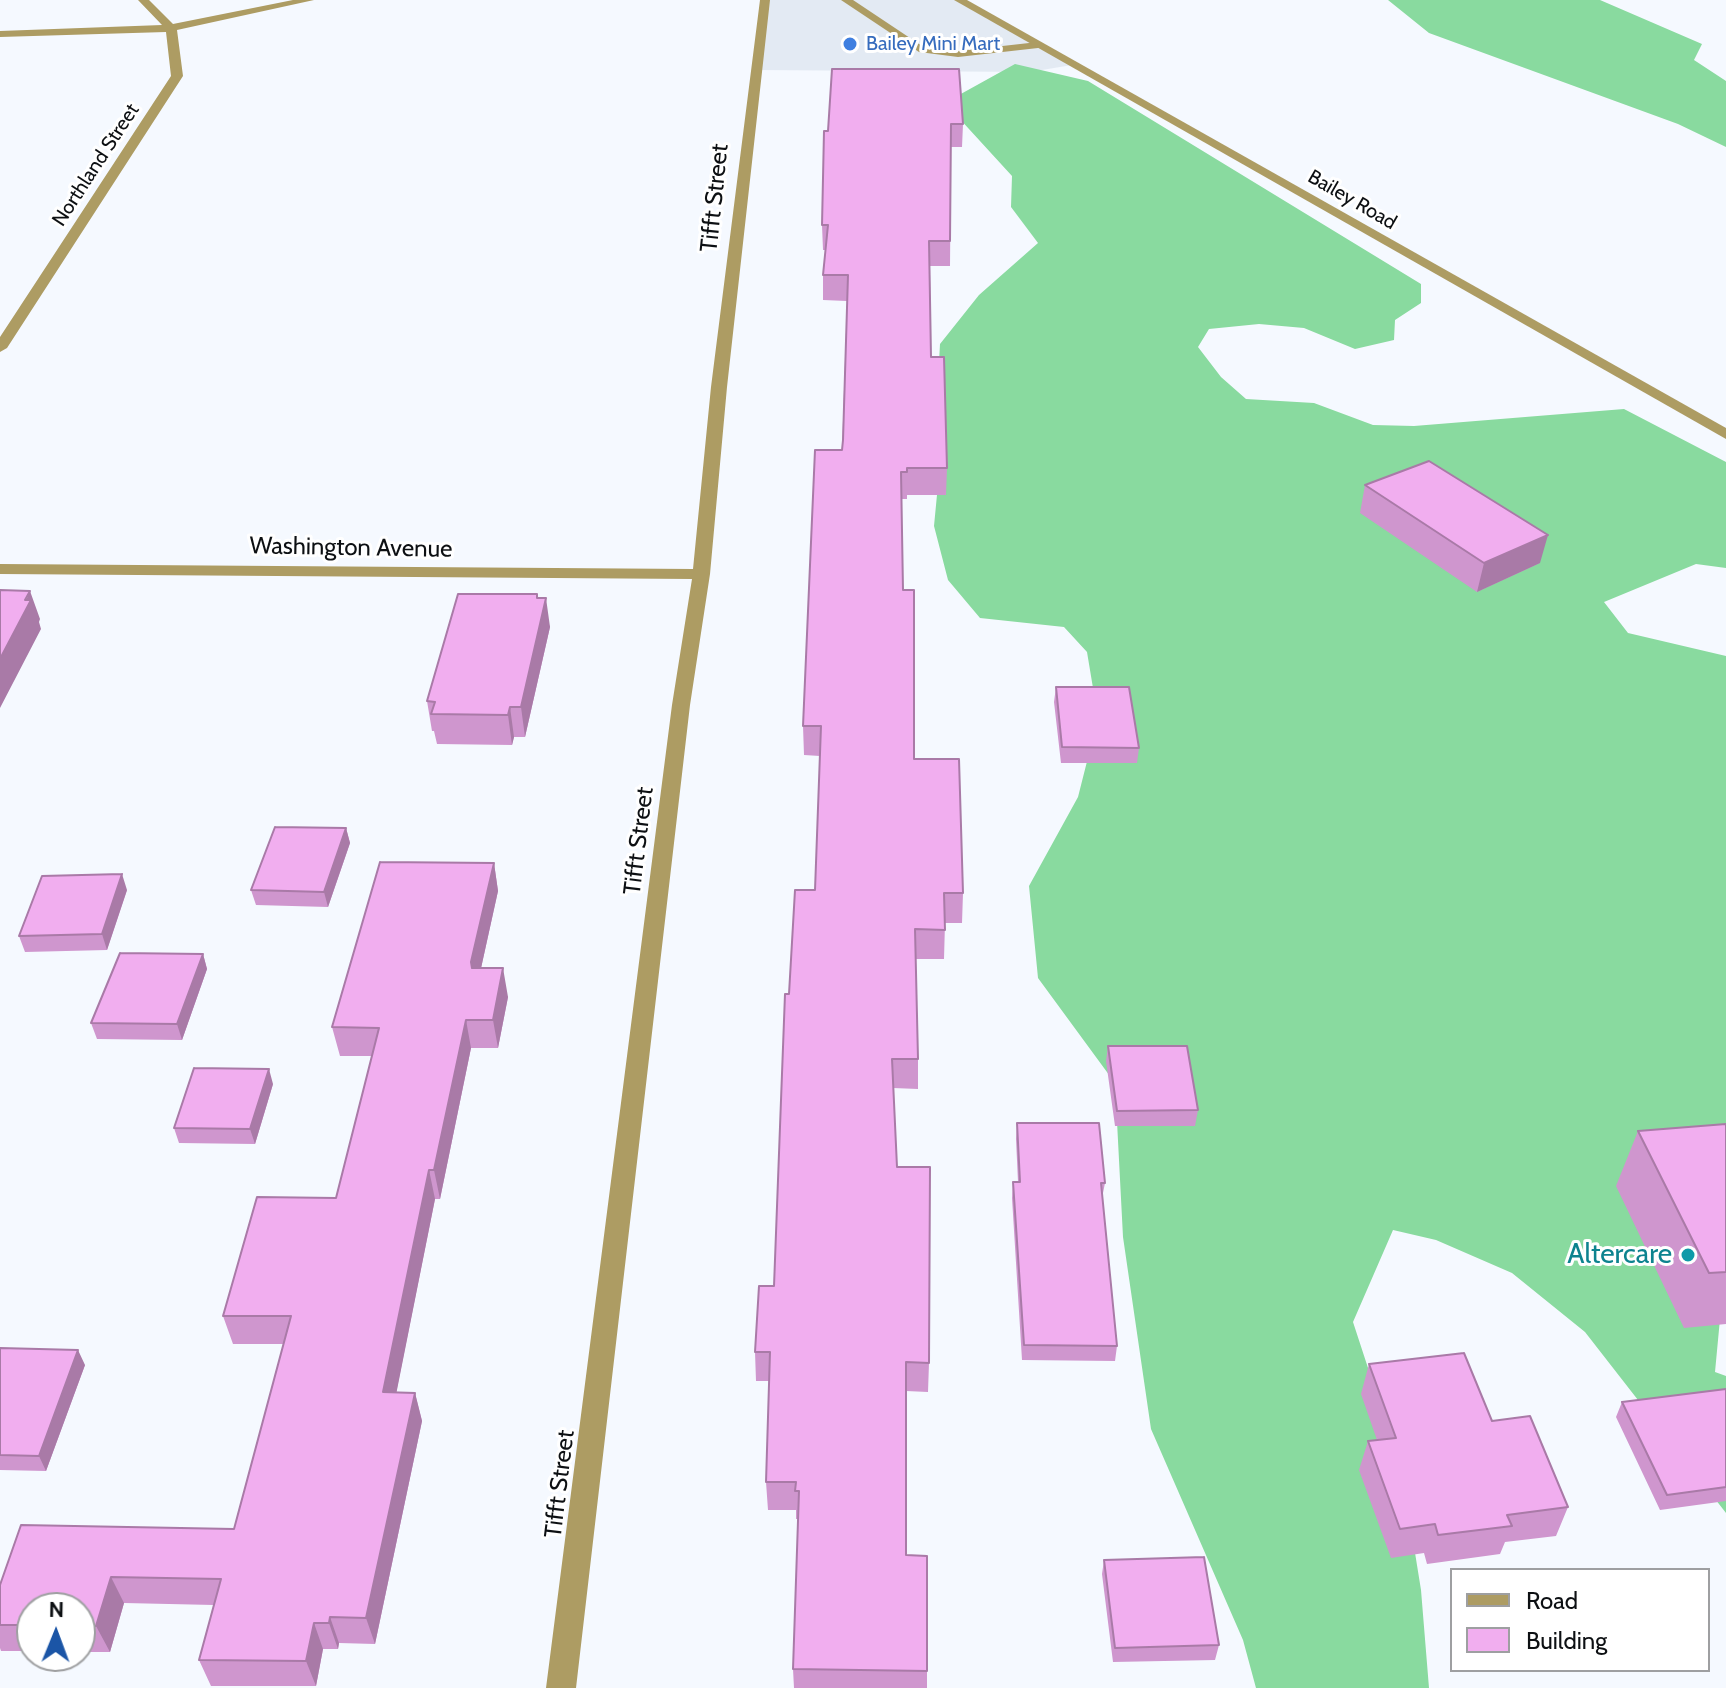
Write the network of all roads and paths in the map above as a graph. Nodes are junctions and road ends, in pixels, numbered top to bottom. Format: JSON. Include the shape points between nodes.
{"nodes":[{"id":1,"x":143,"y":0,"type":"edge"},
{"id":2,"x":309,"y":0,"type":"edge"},
{"id":3,"x":765,"y":0,"type":"edge"},
{"id":4,"x":846,"y":0,"type":"edge"},
{"id":5,"x":959,"y":0,"type":"edge"},
{"id":6,"x":171,"y":28,"type":"junction"},
{"id":7,"x":0,"y":34,"type":"edge"},
{"id":8,"x":1038,"y":45,"type":"junction"},
{"id":9,"x":0,"y":348,"type":"edge"},
{"id":10,"x":1726,"y":434,"type":"edge"},
{"id":11,"x":0,"y":569,"type":"edge"},
{"id":12,"x":701,"y":574,"type":"junction"},
{"id":13,"x":561,"y":1688,"type":"edge"}],
"edges":[{"from":1,"to":6,"type":"street"},
{"from":2,"to":6,"type":"street"},
{"from":3,"to":12,"type":"street","name":"Tifft Street"},
{"from":4,"to":8,"type":"street","via":[[919,49],[958,54]]},
{"from":5,"to":8,"type":"street","name":"Bailey Road"},
{"from":6,"to":7,"type":"street"},
{"from":6,"to":9,"type":"street","name":"Northland Street","via":[[177,76]]},
{"from":8,"to":10,"type":"street","name":"Bailey Road"},
{"from":11,"to":12,"type":"street","name":"Washington Avenue"},
{"from":12,"to":13,"type":"street","name":"Tifft Street"}]}
